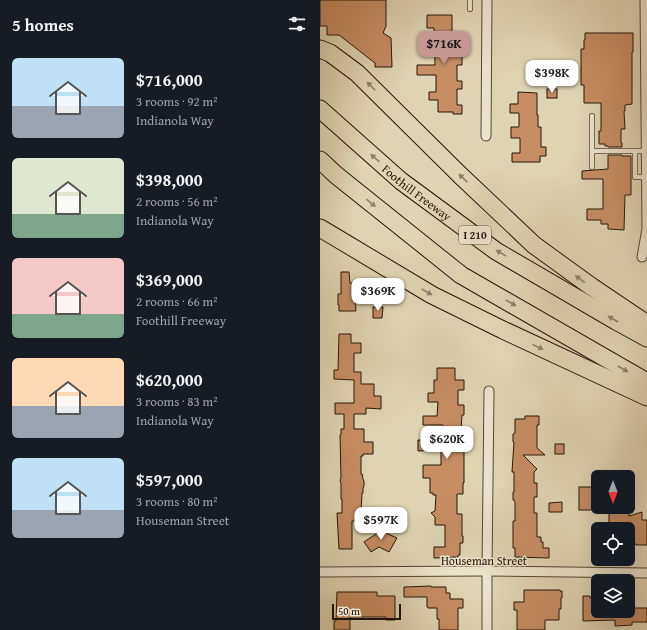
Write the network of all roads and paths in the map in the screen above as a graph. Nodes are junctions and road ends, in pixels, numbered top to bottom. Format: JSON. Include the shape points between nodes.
{"nodes":[{"id":1,"x":470,"y":0,"type":"edge"},
{"id":2,"x":487,"y":0,"type":"edge"},
{"id":3,"x":645,"y":0,"type":"edge"},
{"id":4,"x":470,"y":9,"type":"dead end"},
{"id":5,"x":646,"y":35,"type":"edge"},
{"id":6,"x":320,"y":49,"type":"edge"},
{"id":7,"x":646,"y":63,"type":"edge"},
{"id":8,"x":320,"y":109,"type":"edge"},
{"id":9,"x":592,"y":116,"type":"dead end"},
{"id":10,"x":486,"y":136,"type":"dead end"},
{"id":11,"x":592,"y":151,"type":"junction"},
{"id":12,"x":635,"y":151,"type":"junction"},
{"id":13,"x":646,"y":152,"type":"junction"},
{"id":14,"x":320,"y":160,"type":"edge"},
{"id":15,"x":592,"y":167,"type":"dead end"},
{"id":16,"x":646,"y":177,"type":"edge"},
{"id":17,"x":320,"y":228,"type":"edge"},
{"id":18,"x":320,"y":242,"type":"edge"},
{"id":19,"x":345,"y":243,"type":"junction"},
{"id":20,"x":642,"y":257,"type":"dead end"},
{"id":21,"x":647,"y":324,"type":"edge"},
{"id":22,"x":647,"y":338,"type":"edge"},
{"id":23,"x":647,"y":382,"type":"edge"},
{"id":24,"x":489,"y":391,"type":"dead end"},
{"id":25,"x":647,"y":397,"type":"edge"},
{"id":26,"x":320,"y":572,"type":"edge"},
{"id":27,"x":487,"y":572,"type":"junction"},
{"id":28,"x":647,"y":573,"type":"edge"},
{"id":29,"x":487,"y":630,"type":"edge"}],
"edges":[{"from":1,"to":4,"type":"lane"},
{"from":2,"to":10,"type":"street"},
{"from":3,"to":5,"type":"street"},
{"from":5,"to":7,"type":"street"},
{"from":21,"to":6,"type":"highway","one_way":true,"via":[[592,288],[534,245],[357,72]]},
{"from":7,"to":13,"type":"street"},
{"from":22,"to":8,"type":"highway","name":"Foothill Freeway","number":"I 210","one_way":true,"via":[[496,251],[402,181]]},
{"from":9,"to":11,"type":"lane"},
{"from":11,"to":12,"type":"lane"},
{"from":11,"to":15,"type":"lane"},
{"from":12,"to":13,"type":"lane"},
{"from":12,"to":16,"type":"lane","via":[[635,177]]},
{"from":13,"to":16,"type":"street"},
{"from":14,"to":23,"type":"highway","one_way":true,"via":[[461,274]]},
{"from":16,"to":20,"type":"street","via":[[647,229]]},
{"from":17,"to":19,"type":"highway"},
{"from":18,"to":19,"type":"highway"},
{"from":19,"to":25,"type":"highway","one_way":true,"via":[[432,295]]},
{"from":24,"to":27,"type":"street"},
{"from":26,"to":27,"type":"street","name":"Houseman Street"},
{"from":27,"to":28,"type":"street","name":"Houseman Street"},
{"from":27,"to":29,"type":"street"}]}
